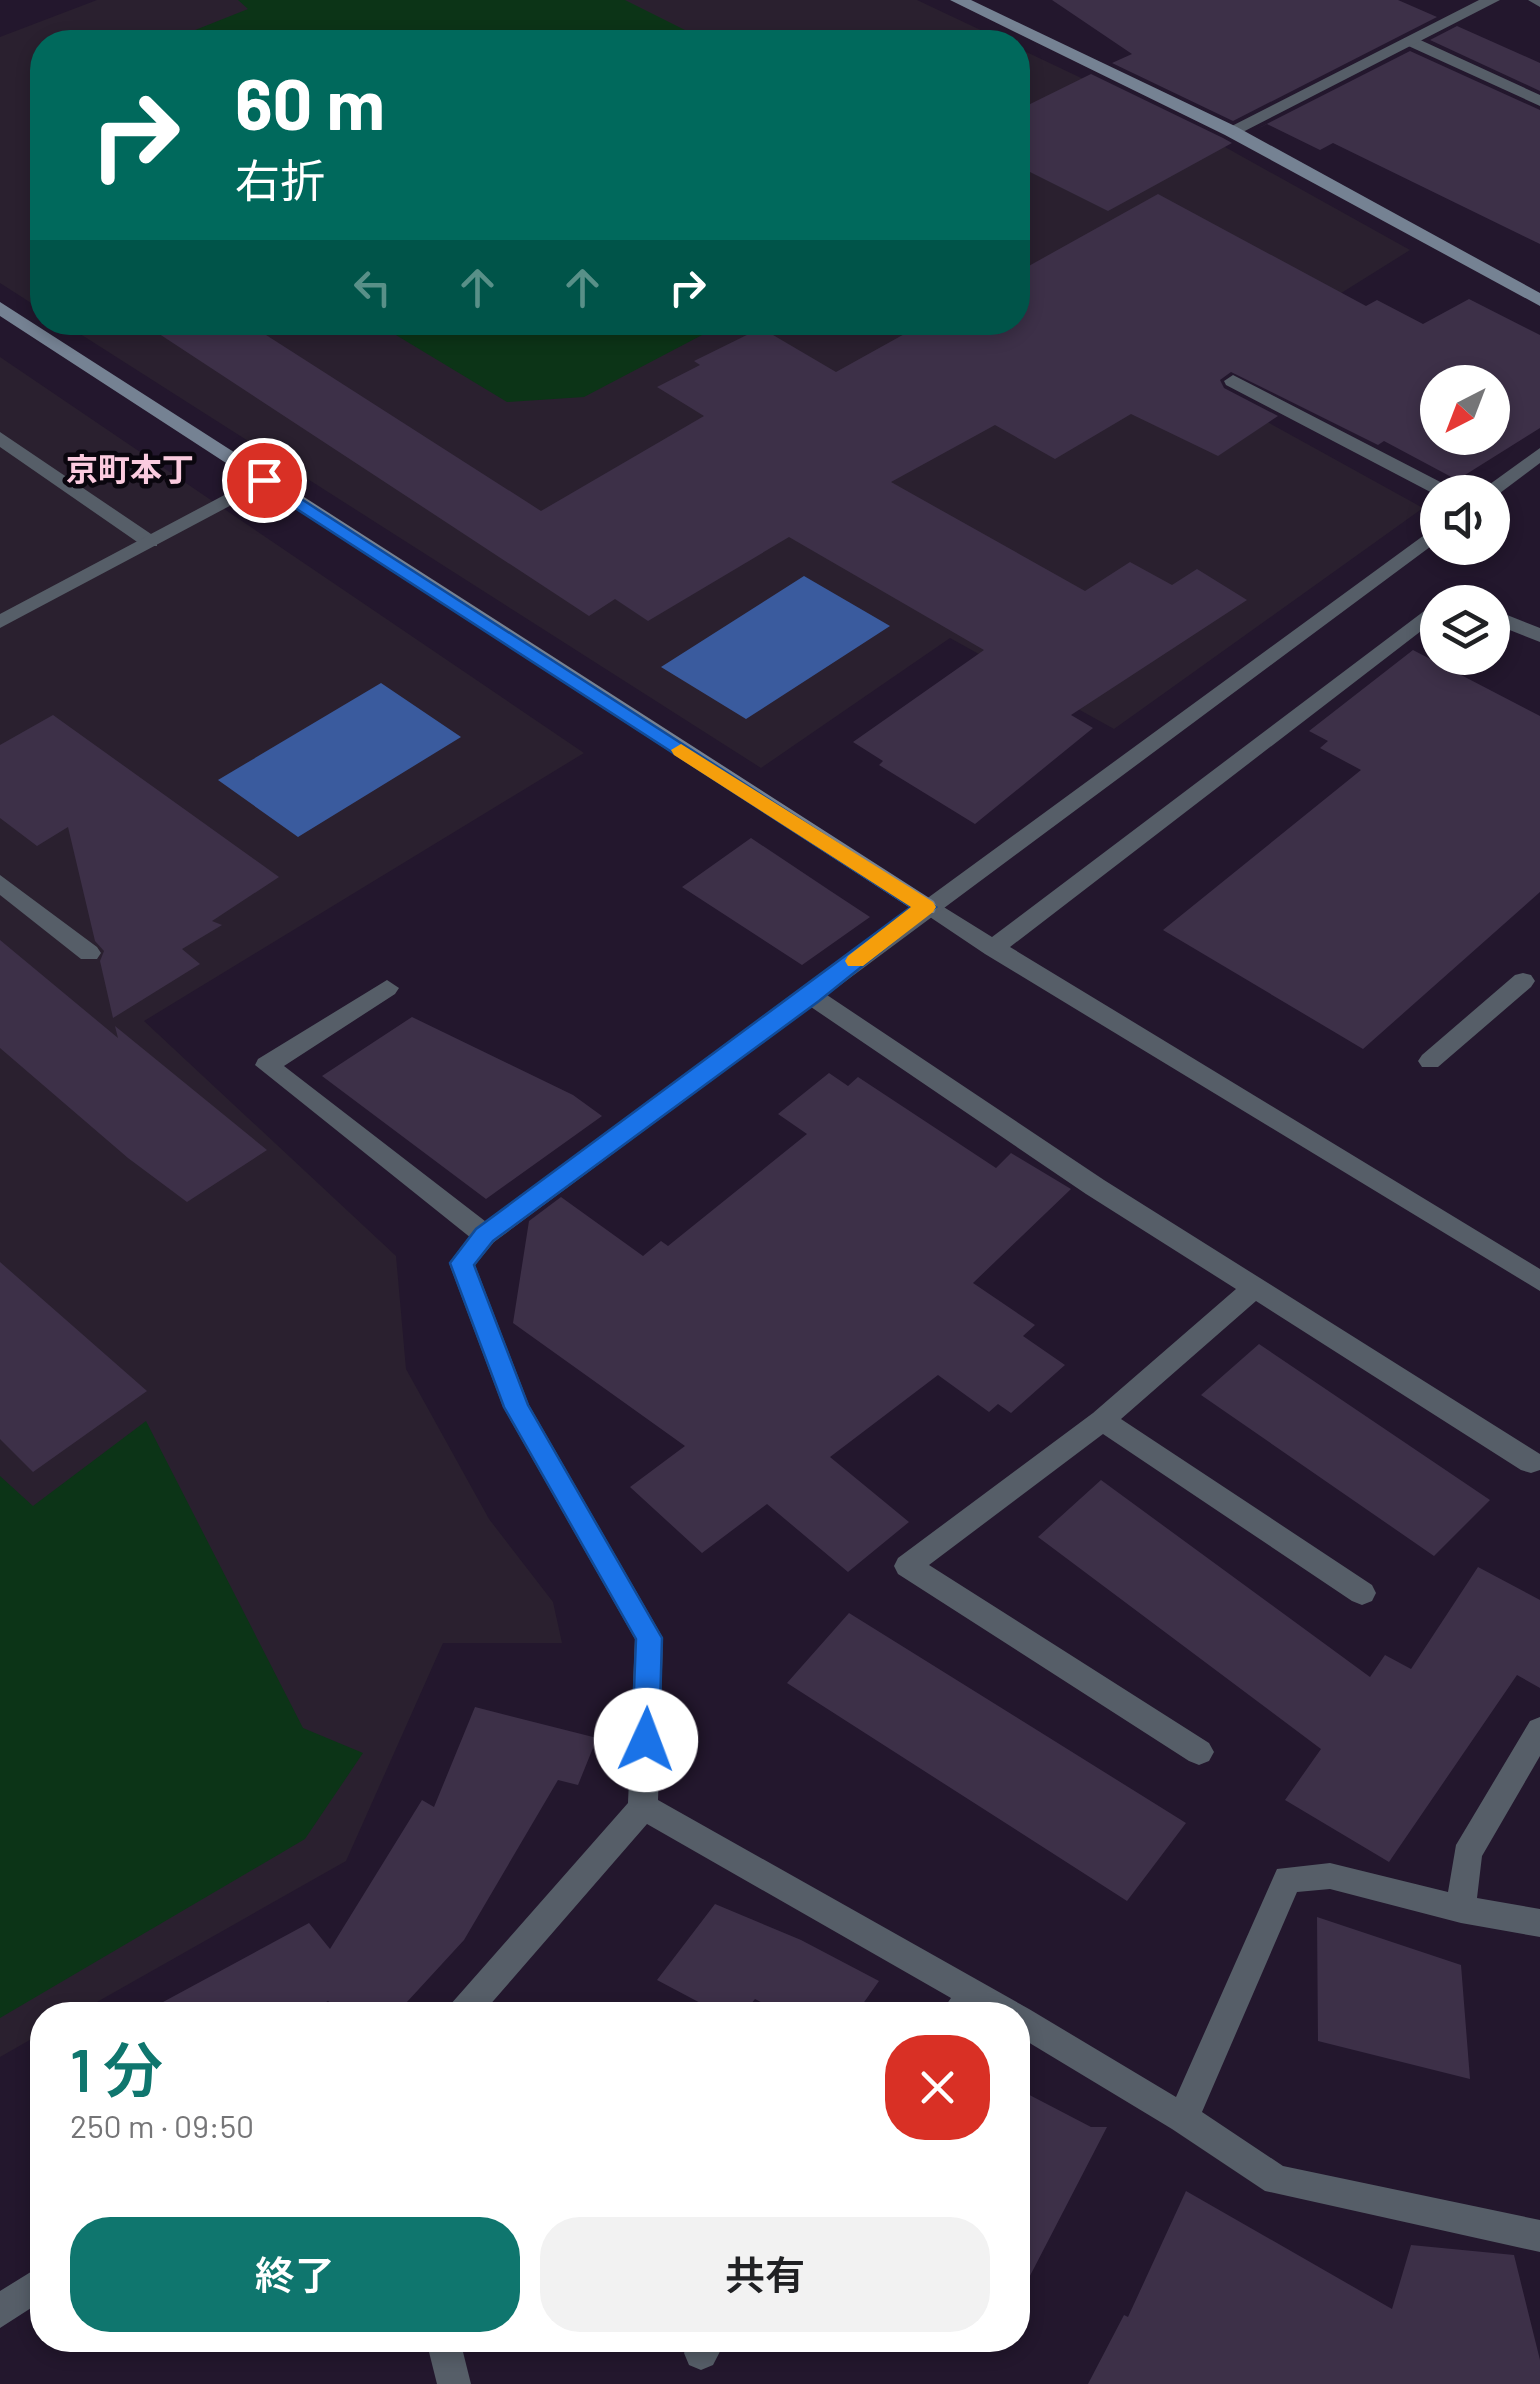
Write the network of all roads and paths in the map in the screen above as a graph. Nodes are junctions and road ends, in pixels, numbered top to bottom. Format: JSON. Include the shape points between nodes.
{"nodes":[{"id":1,"x":958,"y":0,"type":"edge"},
{"id":2,"x":1492,"y":0,"type":"edge"},
{"id":3,"x":1021,"y":30,"type":"edge"},
{"id":4,"x":1030,"y":35,"type":"edge"},
{"id":5,"x":1410,"y":41,"type":"junction"},
{"id":6,"x":1477,"y":70,"type":"junction"},
{"id":7,"x":1540,"y":89,"type":"edge"},
{"id":8,"x":1540,"y":101,"type":"edge"},
{"id":9,"x":1231,"y":131,"type":"junction"},
{"id":10,"x":1540,"y":300,"type":"edge"},
{"id":11,"x":0,"y":308,"type":"edge"},
{"id":12,"x":30,"y":328,"type":"edge"},
{"id":13,"x":41,"y":335,"type":"edge"},
{"id":14,"x":1232,"y":381,"type":"dead end"},
{"id":15,"x":0,"y":438,"type":"edge"},
{"id":16,"x":1540,"y":454,"type":"edge"},
{"id":17,"x":1510,"y":476,"type":"edge"},
{"id":18,"x":1420,"y":479,"type":"edge"},
{"id":19,"x":264,"y":480,"type":"junction"},
{"id":20,"x":150,"y":542,"type":"junction"},
{"id":21,"x":1420,"y":544,"type":"edge"},
{"id":22,"x":0,"y":622,"type":"edge"},
{"id":23,"x":1420,"y":622,"type":"edge"},
{"id":24,"x":1510,"y":623,"type":"edge"},
{"id":25,"x":1540,"y":636,"type":"edge"},
{"id":26,"x":0,"y":883,"type":"edge"},
{"id":27,"x":926,"y":907,"type":"junction"},
{"id":28,"x":993,"y":948,"type":"junction"},
{"id":29,"x":89,"y":952,"type":"dead end"},
{"id":30,"x":1523,"y":981,"type":"dead end"},
{"id":31,"x":387,"y":988,"type":"dead end"},
{"id":32,"x":812,"y":996,"type":"junction"},
{"id":33,"x":1430,"y":1061,"type":"dead end"},
{"id":34,"x":484,"y":1235,"type":"junction"},
{"id":35,"x":1540,"y":1281,"type":"edge"},
{"id":36,"x":1257,"y":1286,"type":"junction"},
{"id":37,"x":1102,"y":1420,"type":"junction"},
{"id":38,"x":1531,"y":1462,"type":"dead end"},
{"id":39,"x":1362,"y":1592,"type":"dead end"},
{"id":40,"x":1540,"y":1730,"type":"edge"},
{"id":41,"x":1199,"y":1752,"type":"dead end"},
{"id":42,"x":644,"y":1807,"type":"junction"},
{"id":43,"x":1461,"y":1909,"type":"junction"},
{"id":44,"x":1540,"y":1923,"type":"edge"},
{"id":45,"x":472,"y":2002,"type":"edge"},
{"id":46,"x":961,"y":2002,"type":"edge"},
{"id":47,"x":1030,"y":2026,"type":"edge"},
{"id":48,"x":1183,"y":2118,"type":"junction"},
{"id":49,"x":1540,"y":2236,"type":"edge"},
{"id":50,"x":30,"y":2290,"type":"edge"},
{"id":51,"x":0,"y":2312,"type":"edge"},
{"id":52,"x":446,"y":2352,"type":"edge"},
{"id":53,"x":454,"y":2384,"type":"edge"}],
"edges":[{"from":1,"to":3,"type":"street"},
{"from":2,"to":5,"type":"street"},
{"from":4,"to":9,"type":"street"},
{"from":5,"to":6,"type":"street"},
{"from":5,"to":9,"type":"street"},
{"from":6,"to":7,"type":"street"},
{"from":6,"to":8,"type":"street"},
{"from":9,"to":10,"type":"street"},
{"from":11,"to":12,"type":"street"},
{"from":13,"to":19,"type":"street"},
{"from":14,"to":18,"type":"street"},
{"from":15,"to":20,"type":"street"},
{"from":16,"to":17,"type":"street"},
{"from":19,"to":20,"type":"street"},
{"from":19,"to":27,"type":"street"},
{"from":20,"to":22,"type":"street"},
{"from":21,"to":27,"type":"street"},
{"from":23,"to":28,"type":"street"},
{"from":24,"to":25,"type":"street"},
{"from":26,"to":29,"type":"street"},
{"from":27,"to":28,"type":"street"},
{"from":27,"to":32,"type":"street"},
{"from":28,"to":35,"type":"street"},
{"from":30,"to":33,"type":"street"},
{"from":31,"to":34,"type":"street","via":[[266,1065]]},
{"from":32,"to":34,"type":"street"},
{"from":32,"to":36,"type":"street","via":[[1095,1187]]},
{"from":34,"to":42,"type":"street","via":[[462,1263],[516,1407],[649,1638]]},
{"from":36,"to":37,"type":"street"},
{"from":36,"to":38,"type":"street"},
{"from":37,"to":39,"type":"street"},
{"from":37,"to":41,"type":"street","via":[[908,1566]]},
{"from":40,"to":43,"type":"street","via":[[1467,1854]]},
{"from":42,"to":45,"type":"street"},
{"from":42,"to":46,"type":"street"},
{"from":43,"to":44,"type":"street"},
{"from":43,"to":48,"type":"street","via":[[1330,1876],[1288,1879]]},
{"from":47,"to":48,"type":"street"},
{"from":48,"to":49,"type":"street","via":[[1276,2180]]},
{"from":50,"to":51,"type":"street"},
{"from":52,"to":53,"type":"street"}]}
